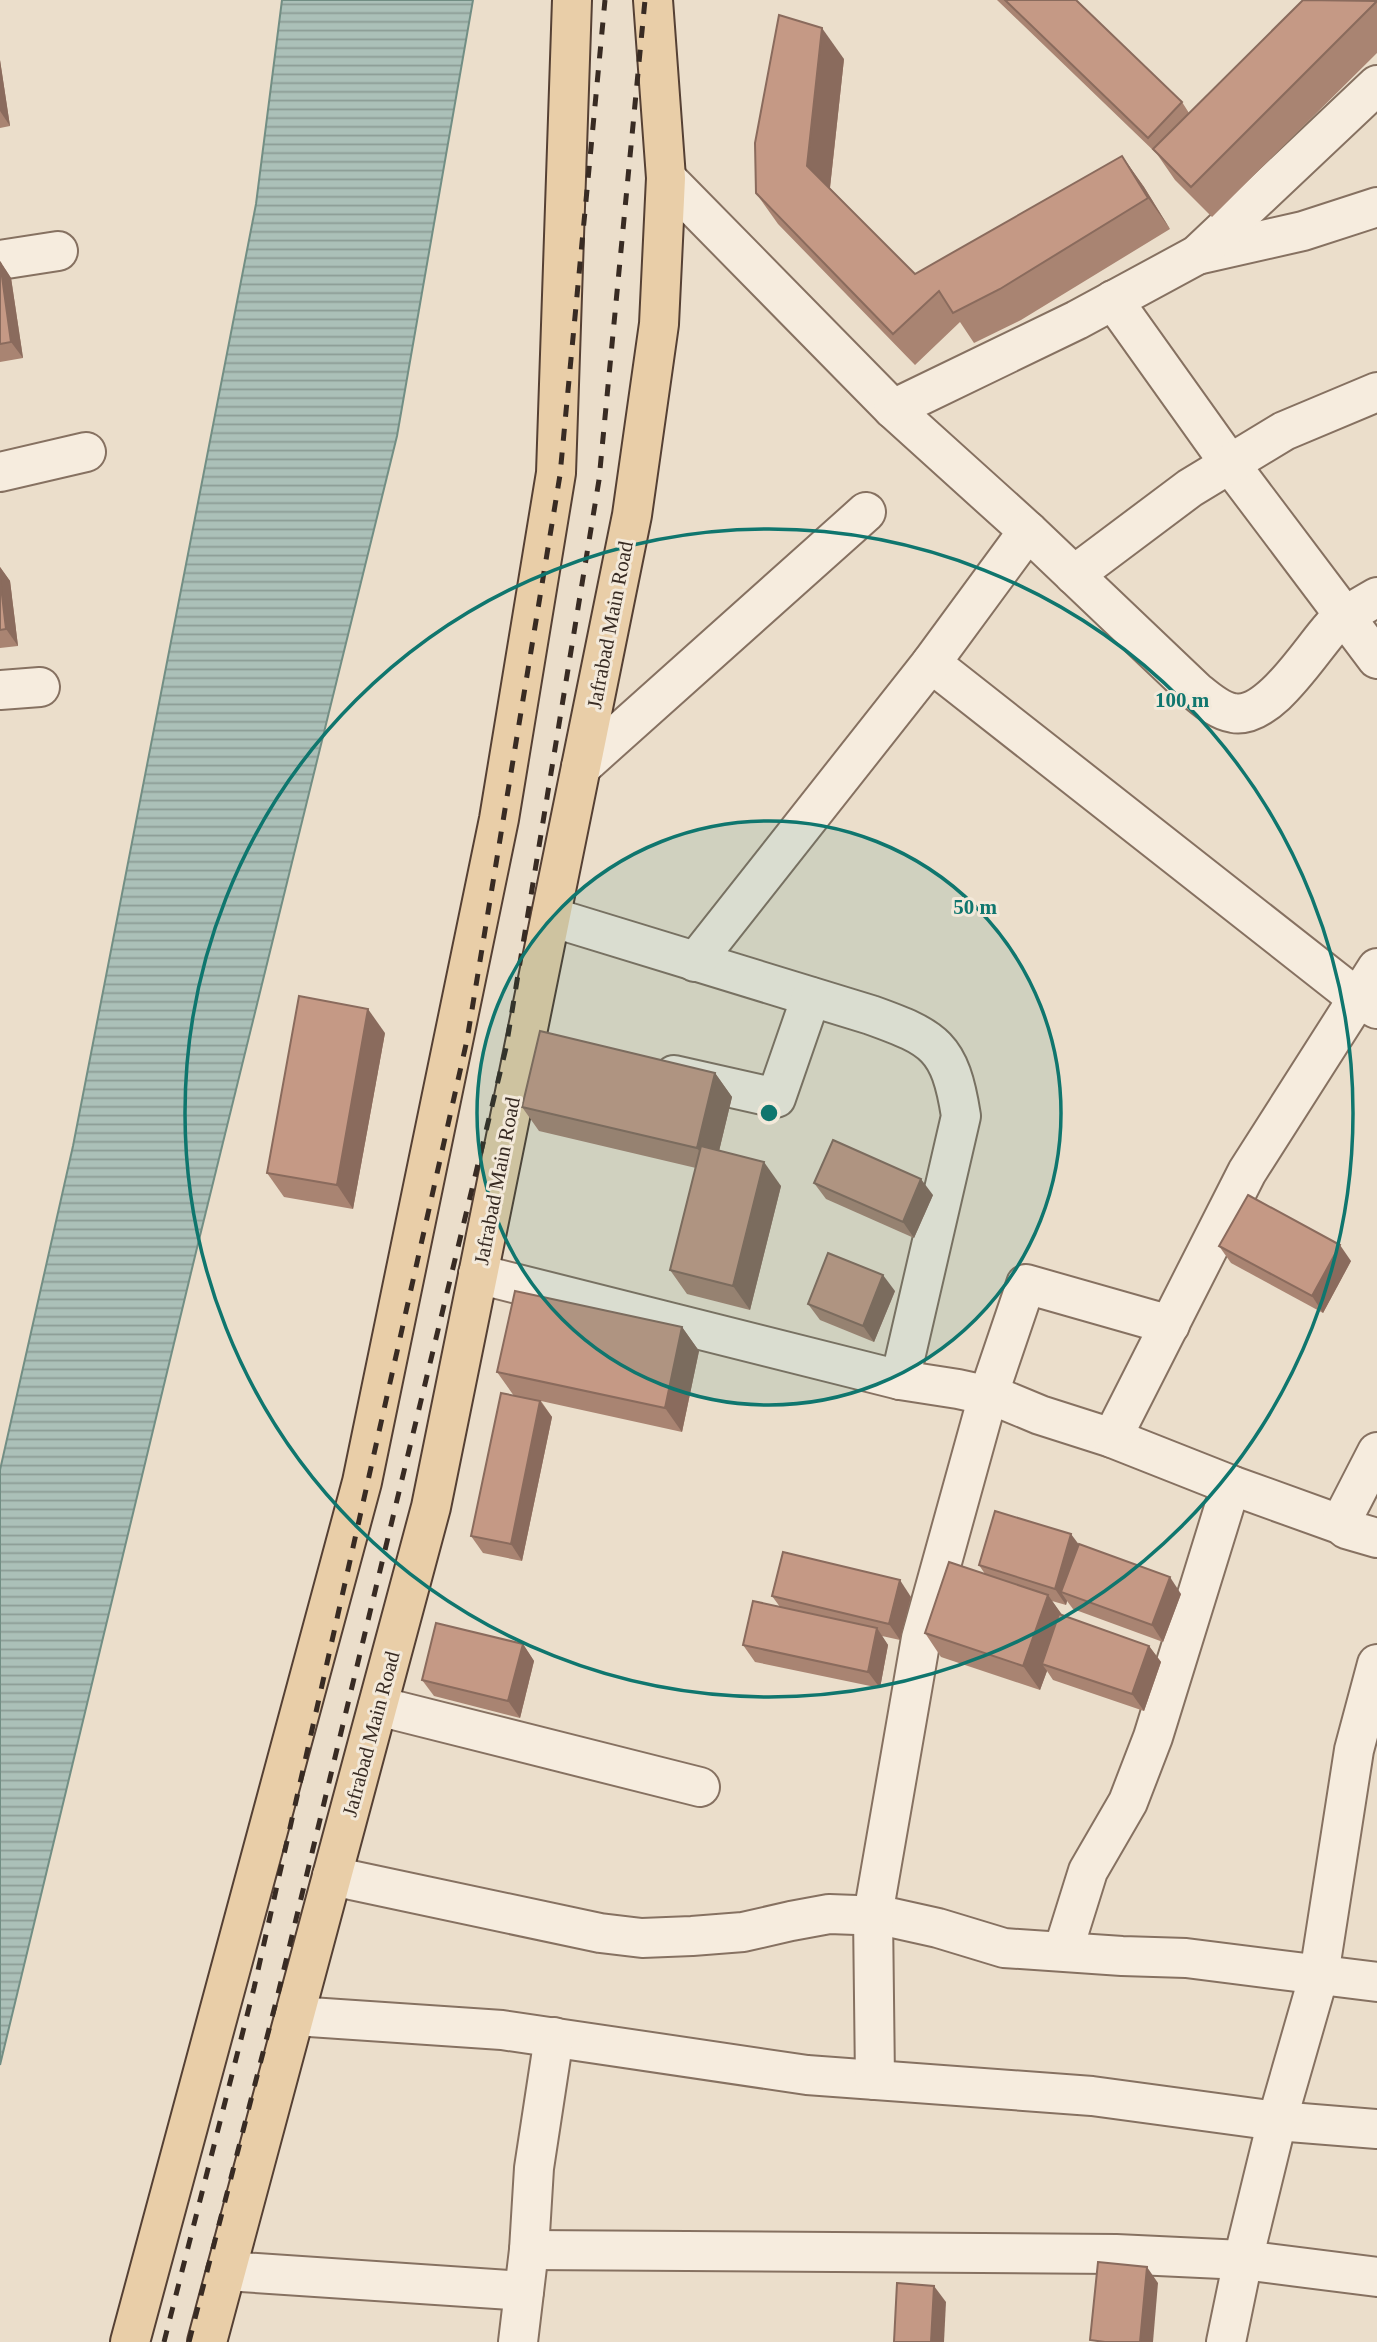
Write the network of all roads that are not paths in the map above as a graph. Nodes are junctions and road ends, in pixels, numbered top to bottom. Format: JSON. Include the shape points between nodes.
{"nodes":[{"id":1,"x":572,"y":0,"type":"edge"},
{"id":2,"x":653,"y":0,"type":"edge"},
{"id":3,"x":1377,"y":85,"type":"edge"},
{"id":4,"x":666,"y":178,"type":"junction"},
{"id":5,"x":1377,"y":207,"type":"edge"},
{"id":6,"x":58,"y":251,"type":"dead end"},
{"id":7,"x":1197,"y":255,"type":"junction"},
{"id":8,"x":0,"y":260,"type":"edge"},
{"id":9,"x":1114,"y":300,"type":"junction"},
{"id":10,"x":1377,"y":392,"type":"edge"},
{"id":11,"x":893,"y":409,"type":"junction"},
{"id":12,"x":86,"y":452,"type":"dead end"},
{"id":13,"x":1230,"y":464,"type":"junction"},
{"id":14,"x":0,"y":472,"type":"edge"},
{"id":15,"x":866,"y":512,"type":"dead end"},
{"id":16,"x":1028,"y":531,"type":"junction"},
{"id":17,"x":1074,"y":575,"type":"junction"},
{"id":18,"x":1377,"y":597,"type":"edge"},
{"id":19,"x":1345,"y":617,"type":"junction"},
{"id":20,"x":1377,"y":659,"type":"edge"},
{"id":21,"x":931,"y":663,"type":"junction"},
{"id":22,"x":40,"y":687,"type":"dead end"},
{"id":23,"x":0,"y":690,"type":"edge"},
{"id":24,"x":581,"y":767,"type":"junction"},
{"id":25,"x":551,"y":917,"type":"junction"},
{"id":26,"x":695,"y":962,"type":"junction"},
{"id":27,"x":1370,"y":992,"type":"edge"},
{"id":28,"x":811,"y":997,"type":"junction"},
{"id":29,"x":525,"y":1042,"type":"junction"},
{"id":30,"x":565,"y":1051,"type":"edge"},
{"id":31,"x":644,"y":1068,"type":"edge"},
{"id":32,"x":478,"y":1274,"type":"junction"},
{"id":33,"x":1170,"y":1325,"type":"junction"},
{"id":34,"x":900,"y":1380,"type":"junction"},
{"id":35,"x":988,"y":1396,"type":"junction"},
{"id":36,"x":1112,"y":1438,"type":"junction"},
{"id":37,"x":1377,"y":1452,"type":"edge"},
{"id":38,"x":1231,"y":1485,"type":"junction"},
{"id":39,"x":1360,"y":1532,"type":"edge"},
{"id":40,"x":1377,"y":1664,"type":"edge"},
{"id":41,"x":378,"y":1706,"type":"junction"},
{"id":42,"x":700,"y":1787,"type":"dead end"},
{"id":43,"x":332,"y":1876,"type":"junction"},
{"id":44,"x":873,"y":1915,"type":"junction"},
{"id":45,"x":1063,"y":1951,"type":"junction"},
{"id":46,"x":1319,"y":1975,"type":"junction"},
{"id":47,"x":1377,"y":1982,"type":"edge"},
{"id":48,"x":295,"y":2016,"type":"junction"},
{"id":49,"x":554,"y":2037,"type":"junction"},
{"id":50,"x":875,"y":2080,"type":"junction"},
{"id":51,"x":1277,"y":2120,"type":"junction"},
{"id":52,"x":1377,"y":2129,"type":"edge"},
{"id":53,"x":529,"y":2250,"type":"junction"},
{"id":54,"x":1243,"y":2260,"type":"junction"},
{"id":55,"x":226,"y":2271,"type":"junction"},
{"id":56,"x":1377,"y":2277,"type":"edge"},
{"id":57,"x":524,"y":2291,"type":"junction"},
{"id":58,"x":130,"y":2342,"type":"edge"},
{"id":59,"x":207,"y":2342,"type":"edge"},
{"id":60,"x":518,"y":2342,"type":"edge"},
{"id":61,"x":1226,"y":2342,"type":"edge"}],
"edges":[{"from":1,"to":58,"type":"main road","via":[[555,473],[499,819],[362,1482]]},
{"from":2,"to":4,"type":"main road","name":"Jafrabad Main Road"},
{"from":3,"to":7,"type":"street"},
{"from":4,"to":11,"type":"street"},
{"from":4,"to":24,"type":"main road","name":"Jafrabad Main Road","via":[[659,324],[632,515]]},
{"from":5,"to":7,"type":"street","via":[[1303,231]]},
{"from":6,"to":8,"type":"street"},
{"from":7,"to":9,"type":"street"},
{"from":9,"to":11,"type":"street"},
{"from":9,"to":13,"type":"street"},
{"from":10,"to":13,"type":"street","via":[[1284,431]]},
{"from":11,"to":16,"type":"street"},
{"from":12,"to":14,"type":"street"},
{"from":13,"to":17,"type":"street","via":[[1190,488]]},
{"from":13,"to":19,"type":"street"},
{"from":15,"to":24,"type":"street"},
{"from":16,"to":17,"type":"street"},
{"from":16,"to":21,"type":"street"},
{"from":17,"to":19,"type":"street","via":[[1196,691],[1235,714],[1271,699]]},
{"from":18,"to":19,"type":"street"},
{"from":19,"to":20,"type":"street"},
{"from":21,"to":26,"type":"street"},
{"from":21,"to":27,"type":"street"},
{"from":22,"to":23,"type":"street"},
{"from":24,"to":25,"type":"main road","name":"Jafrabad Main Road"},
{"from":25,"to":26,"type":"street"},
{"from":25,"to":29,"type":"main road","name":"Jafrabad Main Road"},
{"from":26,"to":28,"type":"street"},
{"from":27,"to":33,"type":"street","via":[[1247,1172]]},
{"from":28,"to":31,"type":"street","via":[[776,1098]]},
{"from":28,"to":34,"type":"street","via":[[914,1031],[944,1055],[956,1082],[961,1116]]},
{"from":29,"to":30,"type":"street"},
{"from":29,"to":32,"type":"main road","name":"Jafrabad Main Road"},
{"from":32,"to":34,"type":"street"},
{"from":32,"to":41,"type":"main road","name":"Jafrabad Main Road","via":[[431,1507]]},
{"from":33,"to":35,"type":"street","via":[[1026,1284]]},
{"from":33,"to":36,"type":"street"},
{"from":34,"to":35,"type":"street"},
{"from":35,"to":36,"type":"street"},
{"from":35,"to":44,"type":"street","via":[[922,1638]]},
{"from":36,"to":38,"type":"street"},
{"from":37,"to":39,"type":"street","via":[[1342,1520]]},
{"from":38,"to":39,"type":"street"},
{"from":38,"to":45,"type":"street","via":[[1153,1737],[1128,1802],[1088,1871]]},
{"from":40,"to":46,"type":"street","via":[[1354,1750]]},
{"from":41,"to":42,"type":"street"},
{"from":41,"to":43,"type":"main road","name":"Jafrabad Main Road"},
{"from":43,"to":44,"type":"street","via":[[642,1938],[743,1932],[829,1914]]},
{"from":43,"to":48,"type":"main road","name":"Jafrabad Main Road"},
{"from":44,"to":45,"type":"street","via":[[1004,1948]]},
{"from":44,"to":50,"type":"street"},
{"from":45,"to":46,"type":"street","via":[[1186,1958]]},
{"from":46,"to":47,"type":"street"},
{"from":46,"to":51,"type":"street"},
{"from":48,"to":49,"type":"street"},
{"from":48,"to":55,"type":"main road","name":"Jafrabad Main Road"},
{"from":49,"to":50,"type":"street","via":[[807,2075]]},
{"from":49,"to":53,"type":"street","via":[[534,2168]]},
{"from":50,"to":51,"type":"street","via":[[1092,2096]]},
{"from":51,"to":52,"type":"street"},
{"from":51,"to":54,"type":"street"},
{"from":53,"to":54,"type":"street","via":[[1116,2254]]},
{"from":53,"to":57,"type":"street"},
{"from":54,"to":56,"type":"street"},
{"from":54,"to":61,"type":"street"},
{"from":55,"to":57,"type":"street"},
{"from":55,"to":59,"type":"main road","name":"Jafrabad Main Road"},
{"from":57,"to":60,"type":"street"}]}
